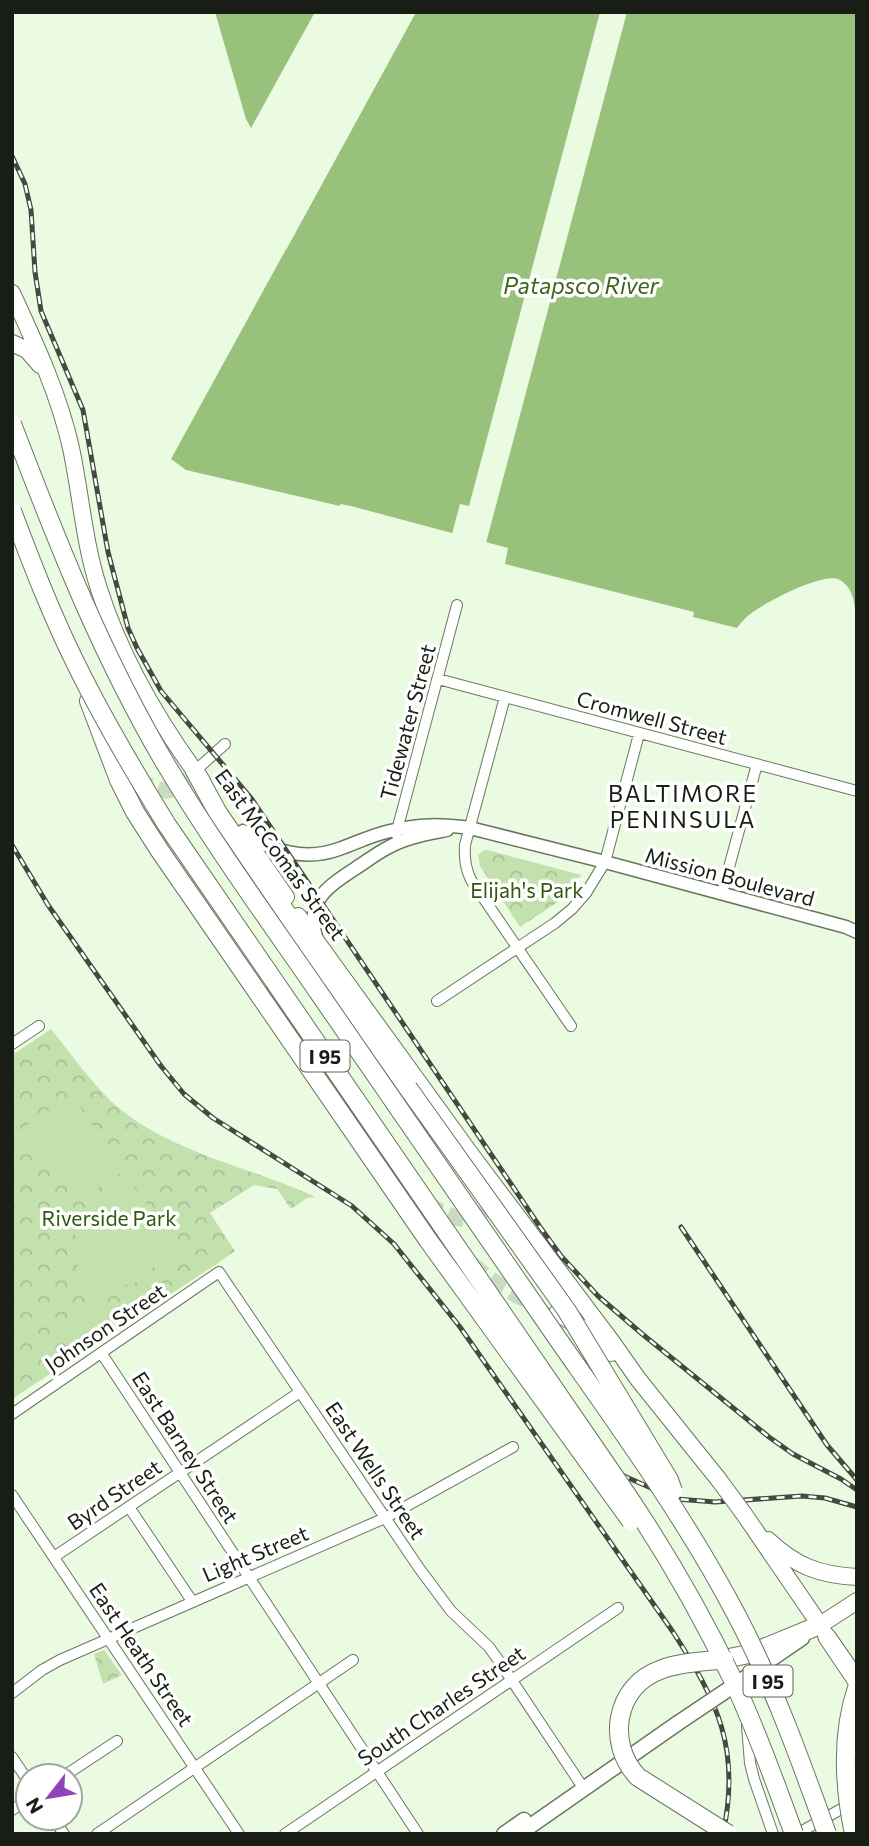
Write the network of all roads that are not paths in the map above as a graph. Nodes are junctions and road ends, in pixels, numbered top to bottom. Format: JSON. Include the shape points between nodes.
{"nodes":[{"id":1,"x":12,"y":294,"type":"edge"},
{"id":2,"x":12,"y":342,"type":"edge"},
{"id":3,"x":49,"y":379,"type":"junction"},
{"id":4,"x":12,"y":424,"type":"edge"},
{"id":5,"x":12,"y":512,"type":"edge"},
{"id":6,"x":457,"y":605,"type":"dead end"},
{"id":7,"x":438,"y":680,"type":"junction"},
{"id":8,"x":86,"y":695,"type":"dead end"},
{"id":9,"x":505,"y":697,"type":"junction"},
{"id":10,"x":639,"y":734,"type":"junction"},
{"id":11,"x":225,"y":744,"type":"dead end"},
{"id":12,"x":757,"y":764,"type":"junction"},
{"id":13,"x":192,"y":774,"type":"junction"},
{"id":14,"x":857,"y":791,"type":"edge"},
{"id":15,"x":405,"y":803,"type":"junction"},
{"id":16,"x":235,"y":824,"type":"junction"},
{"id":17,"x":420,"y":825,"type":"junction"},
{"id":18,"x":470,"y":828,"type":"junction"},
{"id":19,"x":398,"y":829,"type":"junction"},
{"id":20,"x":388,"y":847,"type":"junction"},
{"id":21,"x":605,"y":862,"type":"junction"},
{"id":22,"x":722,"y":893,"type":"junction"},
{"id":23,"x":857,"y":932,"type":"edge"},
{"id":24,"x":320,"y":944,"type":"junction"},
{"id":25,"x":518,"y":946,"type":"junction"},
{"id":26,"x":437,"y":1001,"type":"dead end"},
{"id":27,"x":39,"y":1026,"type":"dead end"},
{"id":28,"x":571,"y":1026,"type":"dead end"},
{"id":29,"x":12,"y":1044,"type":"edge"},
{"id":30,"x":472,"y":1156,"type":"junction"},
{"id":31,"x":490,"y":1194,"type":"dead end"},
{"id":32,"x":219,"y":1272,"type":"joint"},
{"id":33,"x":557,"y":1314,"type":"dead end"},
{"id":34,"x":102,"y":1354,"type":"junction"},
{"id":35,"x":638,"y":1379,"type":"junction"},
{"id":36,"x":300,"y":1392,"type":"junction"},
{"id":37,"x":12,"y":1414,"type":"edge"},
{"id":38,"x":513,"y":1447,"type":"dead end"},
{"id":39,"x":180,"y":1473,"type":"junction"},
{"id":40,"x":12,"y":1495,"type":"edge"},
{"id":41,"x":129,"y":1507,"type":"junction"},
{"id":42,"x":744,"y":1514,"type":"junction"},
{"id":43,"x":385,"y":1518,"type":"junction"},
{"id":44,"x":692,"y":1536,"type":"junction"},
{"id":45,"x":54,"y":1558,"type":"junction"},
{"id":46,"x":823,"y":1573,"type":"junction"},
{"id":47,"x":248,"y":1577,"type":"junction"},
{"id":48,"x":857,"y":1577,"type":"edge"},
{"id":49,"x":792,"y":1584,"type":"junction"},
{"id":50,"x":682,"y":1585,"type":"junction"},
{"id":51,"x":192,"y":1601,"type":"junction"},
{"id":52,"x":857,"y":1601,"type":"edge"},
{"id":53,"x":618,"y":1608,"type":"dead end"},
{"id":54,"x":820,"y":1625,"type":"junction"},
{"id":55,"x":108,"y":1638,"type":"junction"},
{"id":56,"x":353,"y":1660,"type":"dead end"},
{"id":57,"x":857,"y":1674,"type":"edge"},
{"id":58,"x":512,"y":1680,"type":"junction"},
{"id":59,"x":319,"y":1684,"type":"junction"},
{"id":60,"x":857,"y":1688,"type":"edge"},
{"id":61,"x":12,"y":1693,"type":"edge"},
{"id":62,"x":117,"y":1741,"type":"dead end"},
{"id":63,"x":84,"y":1763,"type":"edge"},
{"id":64,"x":194,"y":1768,"type":"junction"},
{"id":65,"x":377,"y":1772,"type":"junction"},
{"id":66,"x":584,"y":1789,"type":"junction"},
{"id":67,"x":857,"y":1801,"type":"edge"},
{"id":68,"x":97,"y":1834,"type":"edge"},
{"id":69,"x":239,"y":1834,"type":"edge"},
{"id":70,"x":285,"y":1834,"type":"edge"},
{"id":71,"x":418,"y":1834,"type":"edge"},
{"id":72,"x":504,"y":1834,"type":"edge"},
{"id":73,"x":519,"y":1834,"type":"edge"},
{"id":74,"x":728,"y":1834,"type":"edge"},
{"id":75,"x":773,"y":1834,"type":"edge"},
{"id":76,"x":796,"y":1834,"type":"edge"},
{"id":77,"x":827,"y":1834,"type":"edge"},
{"id":78,"x":854,"y":1834,"type":"edge"}],
"edges":[{"from":1,"to":2,"type":"main road","via":[[16,318]]},
{"from":1,"to":3,"type":"main road","name":"East McComas Street"},
{"from":2,"to":3,"type":"main road","via":[[32,354]]},
{"from":3,"to":13,"type":"main road","name":"East McComas Street","via":[[69,438],[84,532],[103,603],[122,649]]},
{"from":4,"to":44,"type":"highway","number":"I 95","bridge":true,"via":[[85,608],[170,771]]},
{"from":5,"to":50,"type":"highway","number":"I 95","bridge":true,"via":[[76,663],[167,825],[612,1472]]},
{"from":6,"to":7,"type":"street","name":"Tidewater Street"},
{"from":7,"to":9,"type":"street","name":"Cromwell Street"},
{"from":7,"to":15,"type":"street","name":"Tidewater Street"},
{"from":8,"to":50,"type":"highway","bridge":true,"via":[[119,780],[160,851],[440,1258]]},
{"from":9,"to":10,"type":"street","name":"Cromwell Street"},
{"from":9,"to":18,"type":"street"},
{"from":10,"to":12,"type":"street","name":"Cromwell Street"},
{"from":10,"to":21,"type":"street"},
{"from":11,"to":13,"type":"street"},
{"from":12,"to":14,"type":"street","name":"Cromwell Street"},
{"from":12,"to":22,"type":"street"},
{"from":13,"to":16,"type":"main road","name":"East McComas Street"},
{"from":13,"to":44,"type":"highway","bridge":true,"via":[[338,990],[579,1329],[669,1480]]},
{"from":15,"to":17,"type":"street"},
{"from":15,"to":19,"type":"street","name":"Tidewater Street"},
{"from":16,"to":19,"type":"street","name":"Mission Boulevard","via":[[266,845],[304,855],[331,852]]},
{"from":16,"to":24,"type":"main road","name":"East McComas Street"},
{"from":17,"to":18,"type":"street","name":"Mission Boulevard"},
{"from":17,"to":19,"type":"street","name":"Mission Boulevard"},
{"from":18,"to":20,"type":"street","name":"Mission Boulevard","via":[[429,833]]},
{"from":18,"to":21,"type":"street","name":"Mission Boulevard"},
{"from":18,"to":25,"type":"street","via":[[466,869]]},
{"from":19,"to":20,"type":"street","name":"Tidewater Street"},
{"from":20,"to":24,"type":"street","name":"Mission Boulevard","via":[[322,894],[313,925]]},
{"from":21,"to":22,"type":"street","name":"Mission Boulevard"},
{"from":21,"to":25,"type":"street","via":[[572,909]]},
{"from":22,"to":23,"type":"street","name":"Mission Boulevard"},
{"from":24,"to":30,"type":"main road","name":"East McComas Street"},
{"from":25,"to":26,"type":"street"},
{"from":25,"to":28,"type":"street"},
{"from":27,"to":29,"type":"street"},
{"from":30,"to":31,"type":"main road"},
{"from":30,"to":35,"type":"main road","name":"East McComas Street"},
{"from":32,"to":34,"type":"street","name":"Johnson Street"},
{"from":32,"to":36,"type":"street","name":"East Wells Street"},
{"from":33,"to":35,"type":"main road","name":"East McComas Street","via":[[595,1337]]},
{"from":34,"to":37,"type":"street","name":"Johnson Street"},
{"from":34,"to":39,"type":"street","name":"East Barney Street"},
{"from":35,"to":42,"type":"main road","name":"East McComas Street","bridge":true},
{"from":36,"to":39,"type":"street","name":"Byrd Street"},
{"from":36,"to":43,"type":"street","name":"East Wells Street"},
{"from":38,"to":43,"type":"street","name":"Light Street"},
{"from":39,"to":41,"type":"street","name":"Byrd Street"},
{"from":39,"to":47,"type":"street","name":"East Barney Street"},
{"from":40,"to":45,"type":"street","name":"East Heath Street"},
{"from":41,"to":45,"type":"street","name":"Byrd Street"},
{"from":41,"to":51,"type":"street"},
{"from":42,"to":46,"type":"main road","via":[[791,1559]]},
{"from":42,"to":49,"type":"main road"},
{"from":43,"to":47,"type":"street","name":"Light Street"},
{"from":43,"to":58,"type":"street","name":"East Wells Street","via":[[442,1600],[488,1647]]},
{"from":44,"to":77,"type":"highway","number":"I 95","bridge":true,"via":[[763,1671]]},
{"from":45,"to":55,"type":"street","name":"East Heath Street"},
{"from":46,"to":48,"type":"main road"},
{"from":46,"to":49,"type":"main road"},
{"from":47,"to":51,"type":"street","name":"Light Street"},
{"from":47,"to":59,"type":"street","name":"East Barney Street"},
{"from":49,"to":54,"type":"main road"},
{"from":50,"to":75,"type":"street","via":[[739,1696],[746,1717],[750,1763]]},
{"from":50,"to":76,"type":"highway","number":"I 95","bridge":true,"via":[[734,1682]]},
{"from":51,"to":55,"type":"street","name":"Light Street"},
{"from":52,"to":54,"type":"main road"},
{"from":53,"to":58,"type":"street","name":"South Charles Street"},
{"from":54,"to":57,"type":"street"},
{"from":54,"to":60,"type":"street","via":[[824,1639]]},
{"from":54,"to":66,"type":"main road","bridge":true},
{"from":54,"to":74,"type":"highway","bridge":true,"via":[[750,1654],[653,1673],[639,1683],[621,1712],[622,1752],[638,1777]]},
{"from":55,"to":61,"type":"street","name":"Light Street","via":[[42,1670]]},
{"from":55,"to":64,"type":"street","name":"East Heath Street"},
{"from":56,"to":59,"type":"street"},
{"from":58,"to":65,"type":"street","name":"South Charles Street"},
{"from":58,"to":66,"type":"street","name":"East Wells Street"},
{"from":59,"to":64,"type":"street"},
{"from":59,"to":65,"type":"street","name":"East Barney Street"},
{"from":60,"to":78,"type":"highway","bridge":true,"via":[[846,1747]]},
{"from":62,"to":63,"type":"street"},
{"from":64,"to":68,"type":"street"},
{"from":64,"to":69,"type":"street","name":"East Heath Street"},
{"from":65,"to":70,"type":"street","name":"South Charles Street"},
{"from":65,"to":71,"type":"street","name":"East Barney Street"},
{"from":66,"to":72,"type":"main road","via":[[553,1802]]},
{"from":66,"to":73,"type":"main road"},
{"from":67,"to":76,"type":"street"}]}
